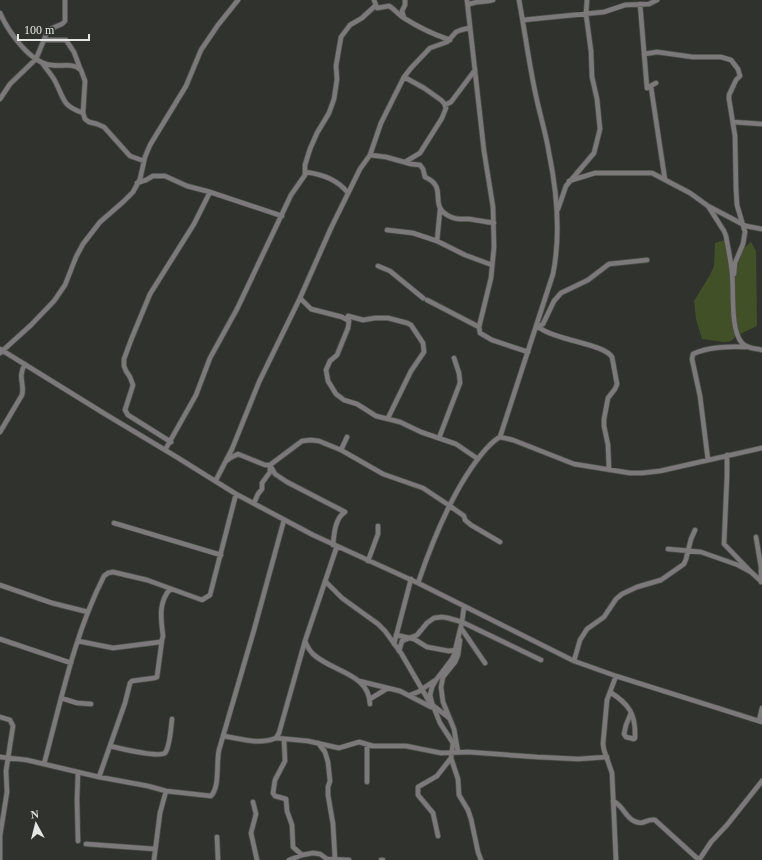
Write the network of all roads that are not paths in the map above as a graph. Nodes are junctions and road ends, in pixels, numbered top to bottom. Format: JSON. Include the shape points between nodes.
{"nodes":[{"id":1,"x":65,"y":0,"type":"edge"},
{"id":2,"x":238,"y":0,"type":"edge"},
{"id":3,"x":374,"y":0,"type":"edge"},
{"id":4,"x":405,"y":0,"type":"edge"},
{"id":5,"x":493,"y":0,"type":"edge"},
{"id":6,"x":519,"y":0,"type":"edge"},
{"id":7,"x":588,"y":0,"type":"edge"},
{"id":8,"x":657,"y":0,"type":"edge"},
{"id":9,"x":634,"y":2,"type":"edge"},
{"id":10,"x":467,"y":3,"type":"edge"},
{"id":11,"x":640,"y":4,"type":"junction"},
{"id":12,"x":375,"y":6,"type":"junction"},
{"id":13,"x":0,"y":13,"type":"edge"},
{"id":14,"x":586,"y":14,"type":"junction"},
{"id":15,"x":404,"y":18,"type":"junction"},
{"id":16,"x":523,"y":20,"type":"junction"},
{"id":17,"x":469,"y":28,"type":"junction"},
{"id":18,"x":44,"y":40,"type":"junction"},
{"id":19,"x":450,"y":40,"type":"junction"},
{"id":20,"x":644,"y":54,"type":"junction"},
{"id":21,"x":36,"y":59,"type":"junction"},
{"id":22,"x":43,"y":64,"type":"junction"},
{"id":23,"x":80,"y":69,"type":"junction"},
{"id":24,"x":475,"y":70,"type":"junction"},
{"id":25,"x":404,"y":77,"type":"junction"},
{"id":26,"x":656,"y":83,"type":"dead end"},
{"id":27,"x":651,"y":87,"type":"junction"},
{"id":28,"x":0,"y":99,"type":"edge"},
{"id":29,"x":445,"y":105,"type":"junction"},
{"id":30,"x":83,"y":113,"type":"junction"},
{"id":31,"x":734,"y":122,"type":"junction"},
{"id":32,"x":762,"y":124,"type":"edge"},
{"id":33,"x":370,"y":155,"type":"junction"},
{"id":34,"x":144,"y":162,"type":"junction"},
{"id":35,"x":405,"y":162,"type":"junction"},
{"id":36,"x":305,"y":172,"type":"junction"},
{"id":37,"x":665,"y":180,"type":"junction"},
{"id":38,"x":569,"y":181,"type":"junction"},
{"id":39,"x":137,"y":183,"type":"junction"},
{"id":40,"x":210,"y":192,"type":"junction"},
{"id":41,"x":348,"y":193,"type":"junction"},
{"id":42,"x":708,"y":206,"type":"junction"},
{"id":43,"x":440,"y":210,"type":"junction"},
{"id":44,"x":557,"y":212,"type":"junction"},
{"id":45,"x":282,"y":216,"type":"junction"},
{"id":46,"x":494,"y":223,"type":"junction"},
{"id":47,"x":743,"y":225,"type":"junction"},
{"id":48,"x":762,"y":229,"type":"edge"},
{"id":49,"x":387,"y":230,"type":"dead end"},
{"id":50,"x":437,"y":241,"type":"junction"},
{"id":51,"x":647,"y":260,"type":"dead end"},
{"id":52,"x":492,"y":265,"type":"junction"},
{"id":53,"x":378,"y":266,"type":"dead end"},
{"id":54,"x":732,"y":276,"type":"junction"},
{"id":55,"x":300,"y":298,"type":"junction"},
{"id":56,"x":348,"y":316,"type":"dead end"},
{"id":57,"x":537,"y":326,"type":"junction"},
{"id":58,"x":479,"y":327,"type":"junction"},
{"id":59,"x":746,"y":347,"type":"junction"},
{"id":60,"x":762,"y":350,"type":"edge"},
{"id":61,"x":1,"y":351,"type":"edge"},
{"id":62,"x":528,"y":352,"type":"junction"},
{"id":63,"x":454,"y":358,"type":"dead end"},
{"id":64,"x":25,"y":364,"type":"junction"},
{"id":65,"x":388,"y":418,"type":"junction"},
{"id":66,"x":0,"y":432,"type":"edge"},
{"id":67,"x":347,"y":436,"type":"dead end"},
{"id":68,"x":500,"y":437,"type":"junction"},
{"id":69,"x":439,"y":438,"type":"junction"},
{"id":70,"x":171,"y":442,"type":"junction"},
{"id":71,"x":762,"y":448,"type":"edge"},
{"id":72,"x":165,"y":450,"type":"junction"},
{"id":73,"x":341,"y":450,"type":"junction"},
{"id":74,"x":727,"y":455,"type":"junction"},
{"id":75,"x":478,"y":459,"type":"junction"},
{"id":76,"x":708,"y":460,"type":"junction"},
{"id":77,"x":270,"y":465,"type":"junction"},
{"id":78,"x":222,"y":468,"type":"junction"},
{"id":79,"x":609,"y":470,"type":"junction"},
{"id":80,"x":216,"y":480,"type":"junction"},
{"id":81,"x":236,"y":494,"type":"junction"},
{"id":82,"x":254,"y":504,"type":"junction"},
{"id":83,"x":450,"y":506,"type":"junction"},
{"id":84,"x":284,"y":520,"type":"junction"},
{"id":85,"x":114,"y":523,"type":"dead end"},
{"id":86,"x":378,"y":526,"type":"dead end"},
{"id":87,"x":695,"y":530,"type":"dead end"},
{"id":88,"x":756,"y":537,"type":"dead end"},
{"id":89,"x":500,"y":542,"type":"dead end"},
{"id":90,"x":335,"y":546,"type":"junction"},
{"id":91,"x":668,"y":549,"type":"dead end"},
{"id":92,"x":688,"y":551,"type":"junction"},
{"id":93,"x":221,"y":555,"type":"junction"},
{"id":94,"x":368,"y":560,"type":"junction"},
{"id":95,"x":752,"y":572,"type":"junction"},
{"id":96,"x":411,"y":579,"type":"junction"},
{"id":97,"x":325,"y":581,"type":"junction"},
{"id":98,"x":762,"y":582,"type":"edge"},
{"id":99,"x":418,"y":583,"type":"junction"},
{"id":100,"x":0,"y":585,"type":"edge"},
{"id":101,"x":170,"y":589,"type":"junction"},
{"id":102,"x":464,"y":607,"type":"junction"},
{"id":103,"x":88,"y":612,"type":"junction"},
{"id":104,"x":462,"y":622,"type":"junction"},
{"id":105,"x":460,"y":630,"type":"junction"},
{"id":106,"x":396,"y":635,"type":"junction"},
{"id":107,"x":411,"y":638,"type":"junction"},
{"id":108,"x":0,"y":639,"type":"edge"},
{"id":109,"x":162,"y":640,"type":"junction"},
{"id":110,"x":305,"y":641,"type":"junction"},
{"id":111,"x":78,"y":642,"type":"junction"},
{"id":112,"x":394,"y":644,"type":"junction"},
{"id":113,"x":455,"y":650,"type":"junction"},
{"id":114,"x":399,"y":651,"type":"junction"},
{"id":115,"x":541,"y":660,"type":"dead end"},
{"id":116,"x":574,"y":661,"type":"junction"},
{"id":117,"x":71,"y":663,"type":"junction"},
{"id":118,"x":485,"y":663,"type":"dead end"},
{"id":119,"x":616,"y":676,"type":"junction"},
{"id":120,"x":358,"y":680,"type":"junction"},
{"id":121,"x":436,"y":680,"type":"junction"},
{"id":122,"x":388,"y":688,"type":"junction"},
{"id":123,"x":421,"y":690,"type":"junction"},
{"id":124,"x":610,"y":692,"type":"junction"},
{"id":125,"x":410,"y":695,"type":"junction"},
{"id":126,"x":61,"y":698,"type":"junction"},
{"id":127,"x":91,"y":704,"type":"dead end"},
{"id":128,"x":433,"y":707,"type":"junction"},
{"id":129,"x":762,"y":708,"type":"edge"},
{"id":130,"x":631,"y":713,"type":"junction"},
{"id":131,"x":0,"y":717,"type":"edge"},
{"id":132,"x":449,"y":718,"type":"junction"},
{"id":133,"x":172,"y":719,"type":"dead end"},
{"id":134,"x":760,"y":721,"type":"edge"},
{"id":135,"x":224,"y":736,"type":"junction"},
{"id":136,"x":276,"y":738,"type":"junction"},
{"id":137,"x":284,"y":739,"type":"junction"},
{"id":138,"x":318,"y":743,"type":"junction"},
{"id":139,"x":368,"y":745,"type":"junction"},
{"id":140,"x":110,"y":746,"type":"junction"},
{"id":141,"x":452,"y":752,"type":"junction"},
{"id":142,"x":458,"y":752,"type":"junction"},
{"id":143,"x":0,"y":757,"type":"edge"},
{"id":144,"x":8,"y":757,"type":"junction"},
{"id":145,"x":607,"y":757,"type":"junction"},
{"id":146,"x":451,"y":758,"type":"junction"},
{"id":147,"x":44,"y":764,"type":"junction"},
{"id":148,"x":78,"y":772,"type":"junction"},
{"id":149,"x":99,"y":777,"type":"junction"},
{"id":150,"x":762,"y":781,"type":"edge"},
{"id":151,"x":367,"y":782,"type":"dead end"},
{"id":152,"x":166,"y":791,"type":"junction"},
{"id":153,"x":613,"y":801,"type":"junction"},
{"id":154,"x":253,"y":802,"type":"dead end"},
{"id":155,"x":438,"y":836,"type":"dead end"},
{"id":156,"x":217,"y":837,"type":"dead end"},
{"id":157,"x":78,"y":841,"type":"dead end"},
{"id":158,"x":86,"y":844,"type":"dead end"},
{"id":159,"x":155,"y":849,"type":"junction"},
{"id":160,"x":302,"y":855,"type":"junction"},
{"id":161,"x":335,"y":859,"type":"junction"},
{"id":162,"x":0,"y":860,"type":"edge"},
{"id":163,"x":154,"y":860,"type":"edge"},
{"id":164,"x":218,"y":860,"type":"edge"},
{"id":165,"x":257,"y":860,"type":"edge"},
{"id":166,"x":288,"y":860,"type":"edge"},
{"id":167,"x":349,"y":860,"type":"edge"},
{"id":168,"x":481,"y":860,"type":"edge"},
{"id":169,"x":616,"y":860,"type":"edge"},
{"id":170,"x":699,"y":860,"type":"edge"}],
"edges":[{"from":1,"to":18,"type":"street","via":[[65,21],[50,28]]},
{"from":2,"to":34,"type":"street","via":[[201,50],[186,86],[153,140]]},
{"from":3,"to":12,"type":"street"},
{"from":4,"to":15,"type":"street","via":[[402,11]]},
{"from":5,"to":10,"type":"street","via":[[474,0]]},
{"from":6,"to":16,"type":"street"},
{"from":7,"to":14,"type":"street"},
{"from":8,"to":11,"type":"street","via":[[649,4]]},
{"from":9,"to":11,"type":"street"},
{"from":9,"to":14,"type":"street","via":[[608,11]]},
{"from":10,"to":17,"type":"street"},
{"from":11,"to":20,"type":"street"},
{"from":12,"to":15,"type":"street","via":[[392,7]]},
{"from":12,"to":36,"type":"street","via":[[350,25],[341,37],[334,98],[310,149]]},
{"from":13,"to":21,"type":"street","via":[[14,38]]},
{"from":14,"to":16,"type":"street"},
{"from":14,"to":38,"type":"street","via":[[600,129],[592,157]]},
{"from":15,"to":19,"type":"street","via":[[431,34]]},
{"from":16,"to":44,"type":"street","via":[[549,152]]},
{"from":17,"to":19,"type":"street","via":[[456,32]]},
{"from":17,"to":24,"type":"street"},
{"from":18,"to":21,"type":"street"},
{"from":18,"to":23,"type":"street","via":[[66,40]]},
{"from":19,"to":25,"type":"street","via":[[430,48]]},
{"from":20,"to":27,"type":"street","via":[[648,88]]},
{"from":20,"to":31,"type":"street","via":[[657,52],[731,60],[740,76],[729,95]]},
{"from":21,"to":22,"type":"street"},
{"from":21,"to":28,"type":"street","via":[[10,84]]},
{"from":22,"to":23,"type":"street","via":[[69,65]]},
{"from":22,"to":30,"type":"street","via":[[56,81],[65,102],[70,108]]},
{"from":23,"to":30,"type":"street","via":[[85,82]]},
{"from":24,"to":29,"type":"street","via":[[451,102]]},
{"from":24,"to":46,"type":"street"},
{"from":25,"to":29,"type":"street","via":[[424,88]]},
{"from":25,"to":33,"type":"street","via":[[378,127]]},
{"from":26,"to":27,"type":"street"},
{"from":27,"to":37,"type":"street"},
{"from":29,"to":35,"type":"street","via":[[445,114],[420,153]]},
{"from":30,"to":34,"type":"street","via":[[86,121],[104,127],[130,156]]},
{"from":31,"to":32,"type":"street"},
{"from":31,"to":47,"type":"street","via":[[737,205]]},
{"from":33,"to":35,"type":"street"},
{"from":33,"to":41,"type":"street"},
{"from":34,"to":39,"type":"street"},
{"from":35,"to":43,"type":"street","via":[[420,165],[425,177],[435,183]]},
{"from":36,"to":41,"type":"street","via":[[337,182]]},
{"from":36,"to":45,"type":"street"},
{"from":37,"to":38,"type":"street","via":[[652,172],[595,173]]},
{"from":37,"to":42,"type":"street"},
{"from":38,"to":44,"type":"street"},
{"from":39,"to":40,"type":"street","via":[[153,176],[162,176]]},
{"from":39,"to":61,"type":"street","via":[[128,198],[100,222],[83,244],[54,301]]},
{"from":40,"to":45,"type":"street"},
{"from":40,"to":70,"type":"street","via":[[194,224],[150,294],[124,359],[126,371],[133,385],[124,410]]},
{"from":41,"to":55,"type":"street"},
{"from":42,"to":47,"type":"street"},
{"from":42,"to":54,"type":"street","via":[[725,233]]},
{"from":43,"to":46,"type":"street","via":[[453,218]]},
{"from":43,"to":50,"type":"street"},
{"from":44,"to":57,"type":"street","via":[[555,264]]},
{"from":45,"to":70,"type":"street","via":[[210,358],[196,395]]},
{"from":46,"to":52,"type":"street"},
{"from":47,"to":48,"type":"street"},
{"from":47,"to":54,"type":"street","via":[[745,238]]},
{"from":49,"to":50,"type":"street","via":[[413,233]]},
{"from":50,"to":52,"type":"street"},
{"from":51,"to":57,"type":"street","via":[[609,264],[588,280],[561,293],[554,301],[543,324]]},
{"from":52,"to":58,"type":"street"},
{"from":53,"to":58,"type":"street","via":[[390,271],[425,299]]},
{"from":54,"to":59,"type":"street","via":[[735,324],[739,338]]},
{"from":55,"to":65,"type":"street","via":[[311,309],[349,321],[337,355],[330,361],[326,370],[328,381],[336,394],[378,417]]},
{"from":55,"to":78,"type":"street","via":[[259,382]]},
{"from":56,"to":65,"type":"street","via":[[363,320],[384,317],[407,322],[423,343],[424,352],[410,371]]},
{"from":57,"to":62,"type":"street"},
{"from":57,"to":79,"type":"street","via":[[556,336],[604,350],[612,357],[616,387],[608,397],[604,419]]},
{"from":58,"to":62,"type":"street","via":[[480,332],[492,340]]},
{"from":59,"to":60,"type":"street"},
{"from":59,"to":76,"type":"street","via":[[733,346],[693,354]]},
{"from":61,"to":64,"type":"street"},
{"from":62,"to":68,"type":"street"},
{"from":63,"to":69,"type":"street","via":[[460,383]]},
{"from":64,"to":66,"type":"street","via":[[20,376],[22,395]]},
{"from":64,"to":72,"type":"street"},
{"from":65,"to":69,"type":"street"},
{"from":67,"to":73,"type":"street"},
{"from":68,"to":75,"type":"street"},
{"from":68,"to":79,"type":"street","via":[[574,464]]},
{"from":69,"to":75,"type":"street","via":[[456,444]]},
{"from":70,"to":72,"type":"street"},
{"from":71,"to":74,"type":"street"},
{"from":72,"to":80,"type":"street"},
{"from":73,"to":77,"type":"street","via":[[319,441],[302,441]]},
{"from":73,"to":83,"type":"street","via":[[383,474],[423,488]]},
{"from":74,"to":76,"type":"street"},
{"from":74,"to":95,"type":"street","via":[[724,544]]},
{"from":75,"to":83,"type":"street"},
{"from":76,"to":79,"type":"street","via":[[642,473]]},
{"from":77,"to":78,"type":"street","via":[[238,454],[230,458]]},
{"from":77,"to":82,"type":"street","via":[[270,472],[262,483]]},
{"from":77,"to":90,"type":"street","via":[[275,474],[287,482],[345,512],[335,528]]},
{"from":78,"to":80,"type":"street"},
{"from":80,"to":81,"type":"street"},
{"from":81,"to":82,"type":"street"},
{"from":81,"to":93,"type":"street"},
{"from":82,"to":84,"type":"street"},
{"from":83,"to":89,"type":"street","via":[[471,525]]},
{"from":83,"to":99,"type":"street"},
{"from":84,"to":90,"type":"street"},
{"from":84,"to":135,"type":"street"},
{"from":85,"to":93,"type":"street"},
{"from":86,"to":94,"type":"street","via":[[378,534]]},
{"from":87,"to":92,"type":"street"},
{"from":88,"to":98,"type":"street"},
{"from":90,"to":94,"type":"street"},
{"from":90,"to":97,"type":"street"},
{"from":91,"to":92,"type":"street"},
{"from":92,"to":95,"type":"street","via":[[701,552]]},
{"from":92,"to":116,"type":"street","via":[[684,564],[661,580],[637,587],[616,599],[604,617],[587,629],[580,640]]},
{"from":93,"to":101,"type":"street","via":[[210,594],[206,598],[202,600]]},
{"from":94,"to":96,"type":"street"},
{"from":95,"to":98,"type":"street"},
{"from":96,"to":99,"type":"street"},
{"from":96,"to":106,"type":"street"},
{"from":97,"to":110,"type":"street"},
{"from":97,"to":112,"type":"street","via":[[342,598],[378,624]]},
{"from":99,"to":102,"type":"street"},
{"from":100,"to":103,"type":"street"},
{"from":101,"to":103,"type":"street","via":[[147,580],[110,572],[104,576]]},
{"from":101,"to":109,"type":"street","via":[[165,595],[162,607]]},
{"from":102,"to":104,"type":"street"},
{"from":102,"to":116,"type":"street"},
{"from":103,"to":111,"type":"street"},
{"from":104,"to":105,"type":"street"},
{"from":104,"to":107,"type":"street","via":[[442,617],[434,618]]},
{"from":104,"to":115,"type":"street"},
{"from":105,"to":113,"type":"street"},
{"from":105,"to":118,"type":"street"},
{"from":105,"to":132,"type":"street","via":[[458,654],[441,681],[443,702]]},
{"from":106,"to":107,"type":"street"},
{"from":106,"to":112,"type":"street"},
{"from":107,"to":113,"type":"street","via":[[427,647]]},
{"from":107,"to":114,"type":"street","via":[[402,641]]},
{"from":108,"to":117,"type":"street"},
{"from":109,"to":111,"type":"street","via":[[157,643],[113,648]]},
{"from":109,"to":140,"type":"street","via":[[157,676],[131,682]]},
{"from":110,"to":120,"type":"street","via":[[314,656]]},
{"from":110,"to":136,"type":"street"},
{"from":111,"to":117,"type":"street"},
{"from":112,"to":114,"type":"street"},
{"from":113,"to":121,"type":"street","via":[[452,659]]},
{"from":114,"to":123,"type":"street"},
{"from":116,"to":119,"type":"street"},
{"from":117,"to":126,"type":"street"},
{"from":119,"to":124,"type":"street"},
{"from":119,"to":134,"type":"street"},
{"from":120,"to":122,"type":"street"},
{"from":120,"to":122,"type":"street","via":[[368,692],[370,702]]},
{"from":121,"to":123,"type":"street"},
{"from":121,"to":128,"type":"street","via":[[430,698]]},
{"from":122,"to":125,"type":"street"},
{"from":123,"to":125,"type":"street"},
{"from":123,"to":128,"type":"street"},
{"from":124,"to":130,"type":"street","via":[[626,703]]},
{"from":124,"to":145,"type":"street","via":[[603,744]]},
{"from":125,"to":128,"type":"street"},
{"from":126,"to":127,"type":"street"},
{"from":126,"to":147,"type":"street"},
{"from":128,"to":132,"type":"street"},
{"from":128,"to":141,"type":"street","via":[[440,723],[452,739]]},
{"from":129,"to":134,"type":"street"},
{"from":130,"to":130,"type":"street","via":[[636,730],[634,739],[624,734]]},
{"from":131,"to":144,"type":"street","via":[[13,723]]},
{"from":132,"to":142,"type":"street"},
{"from":133,"to":140,"type":"street","via":[[167,749],[160,755]]},
{"from":135,"to":136,"type":"street","via":[[254,741]]},
{"from":135,"to":152,"type":"street","via":[[217,757],[216,784],[211,796]]},
{"from":136,"to":137,"type":"street"},
{"from":137,"to":138,"type":"street"},
{"from":137,"to":160,"type":"street","via":[[285,761],[275,780],[273,793],[287,801],[293,847]]},
{"from":138,"to":139,"type":"street","via":[[339,748],[359,742]]},
{"from":138,"to":161,"type":"street","via":[[325,752],[328,762],[328,795]]},
{"from":139,"to":141,"type":"street","via":[[406,746]]},
{"from":139,"to":151,"type":"street"},
{"from":140,"to":149,"type":"street"},
{"from":141,"to":142,"type":"street"},
{"from":141,"to":146,"type":"street"},
{"from":142,"to":145,"type":"street","via":[[578,759]]},
{"from":143,"to":144,"type":"street"},
{"from":144,"to":147,"type":"street"},
{"from":144,"to":162,"type":"street"},
{"from":145,"to":153,"type":"street","via":[[612,773]]},
{"from":146,"to":155,"type":"street","via":[[437,776],[418,787],[418,795],[433,813]]},
{"from":146,"to":168,"type":"street","via":[[458,778],[459,795],[468,810]]},
{"from":147,"to":148,"type":"street"},
{"from":148,"to":149,"type":"street"},
{"from":148,"to":157,"type":"street"},
{"from":149,"to":152,"type":"street"},
{"from":150,"to":170,"type":"street"},
{"from":152,"to":159,"type":"street"},
{"from":153,"to":169,"type":"street"},
{"from":153,"to":170,"type":"street","via":[[635,822],[644,823],[651,819],[658,822]]},
{"from":154,"to":165,"type":"street","via":[[256,814],[251,833]]},
{"from":156,"to":164,"type":"street"},
{"from":158,"to":159,"type":"street"},
{"from":159,"to":163,"type":"street"},
{"from":160,"to":161,"type":"street","via":[[313,853],[327,859]]},
{"from":160,"to":166,"type":"street"},
{"from":161,"to":167,"type":"street"}]}
